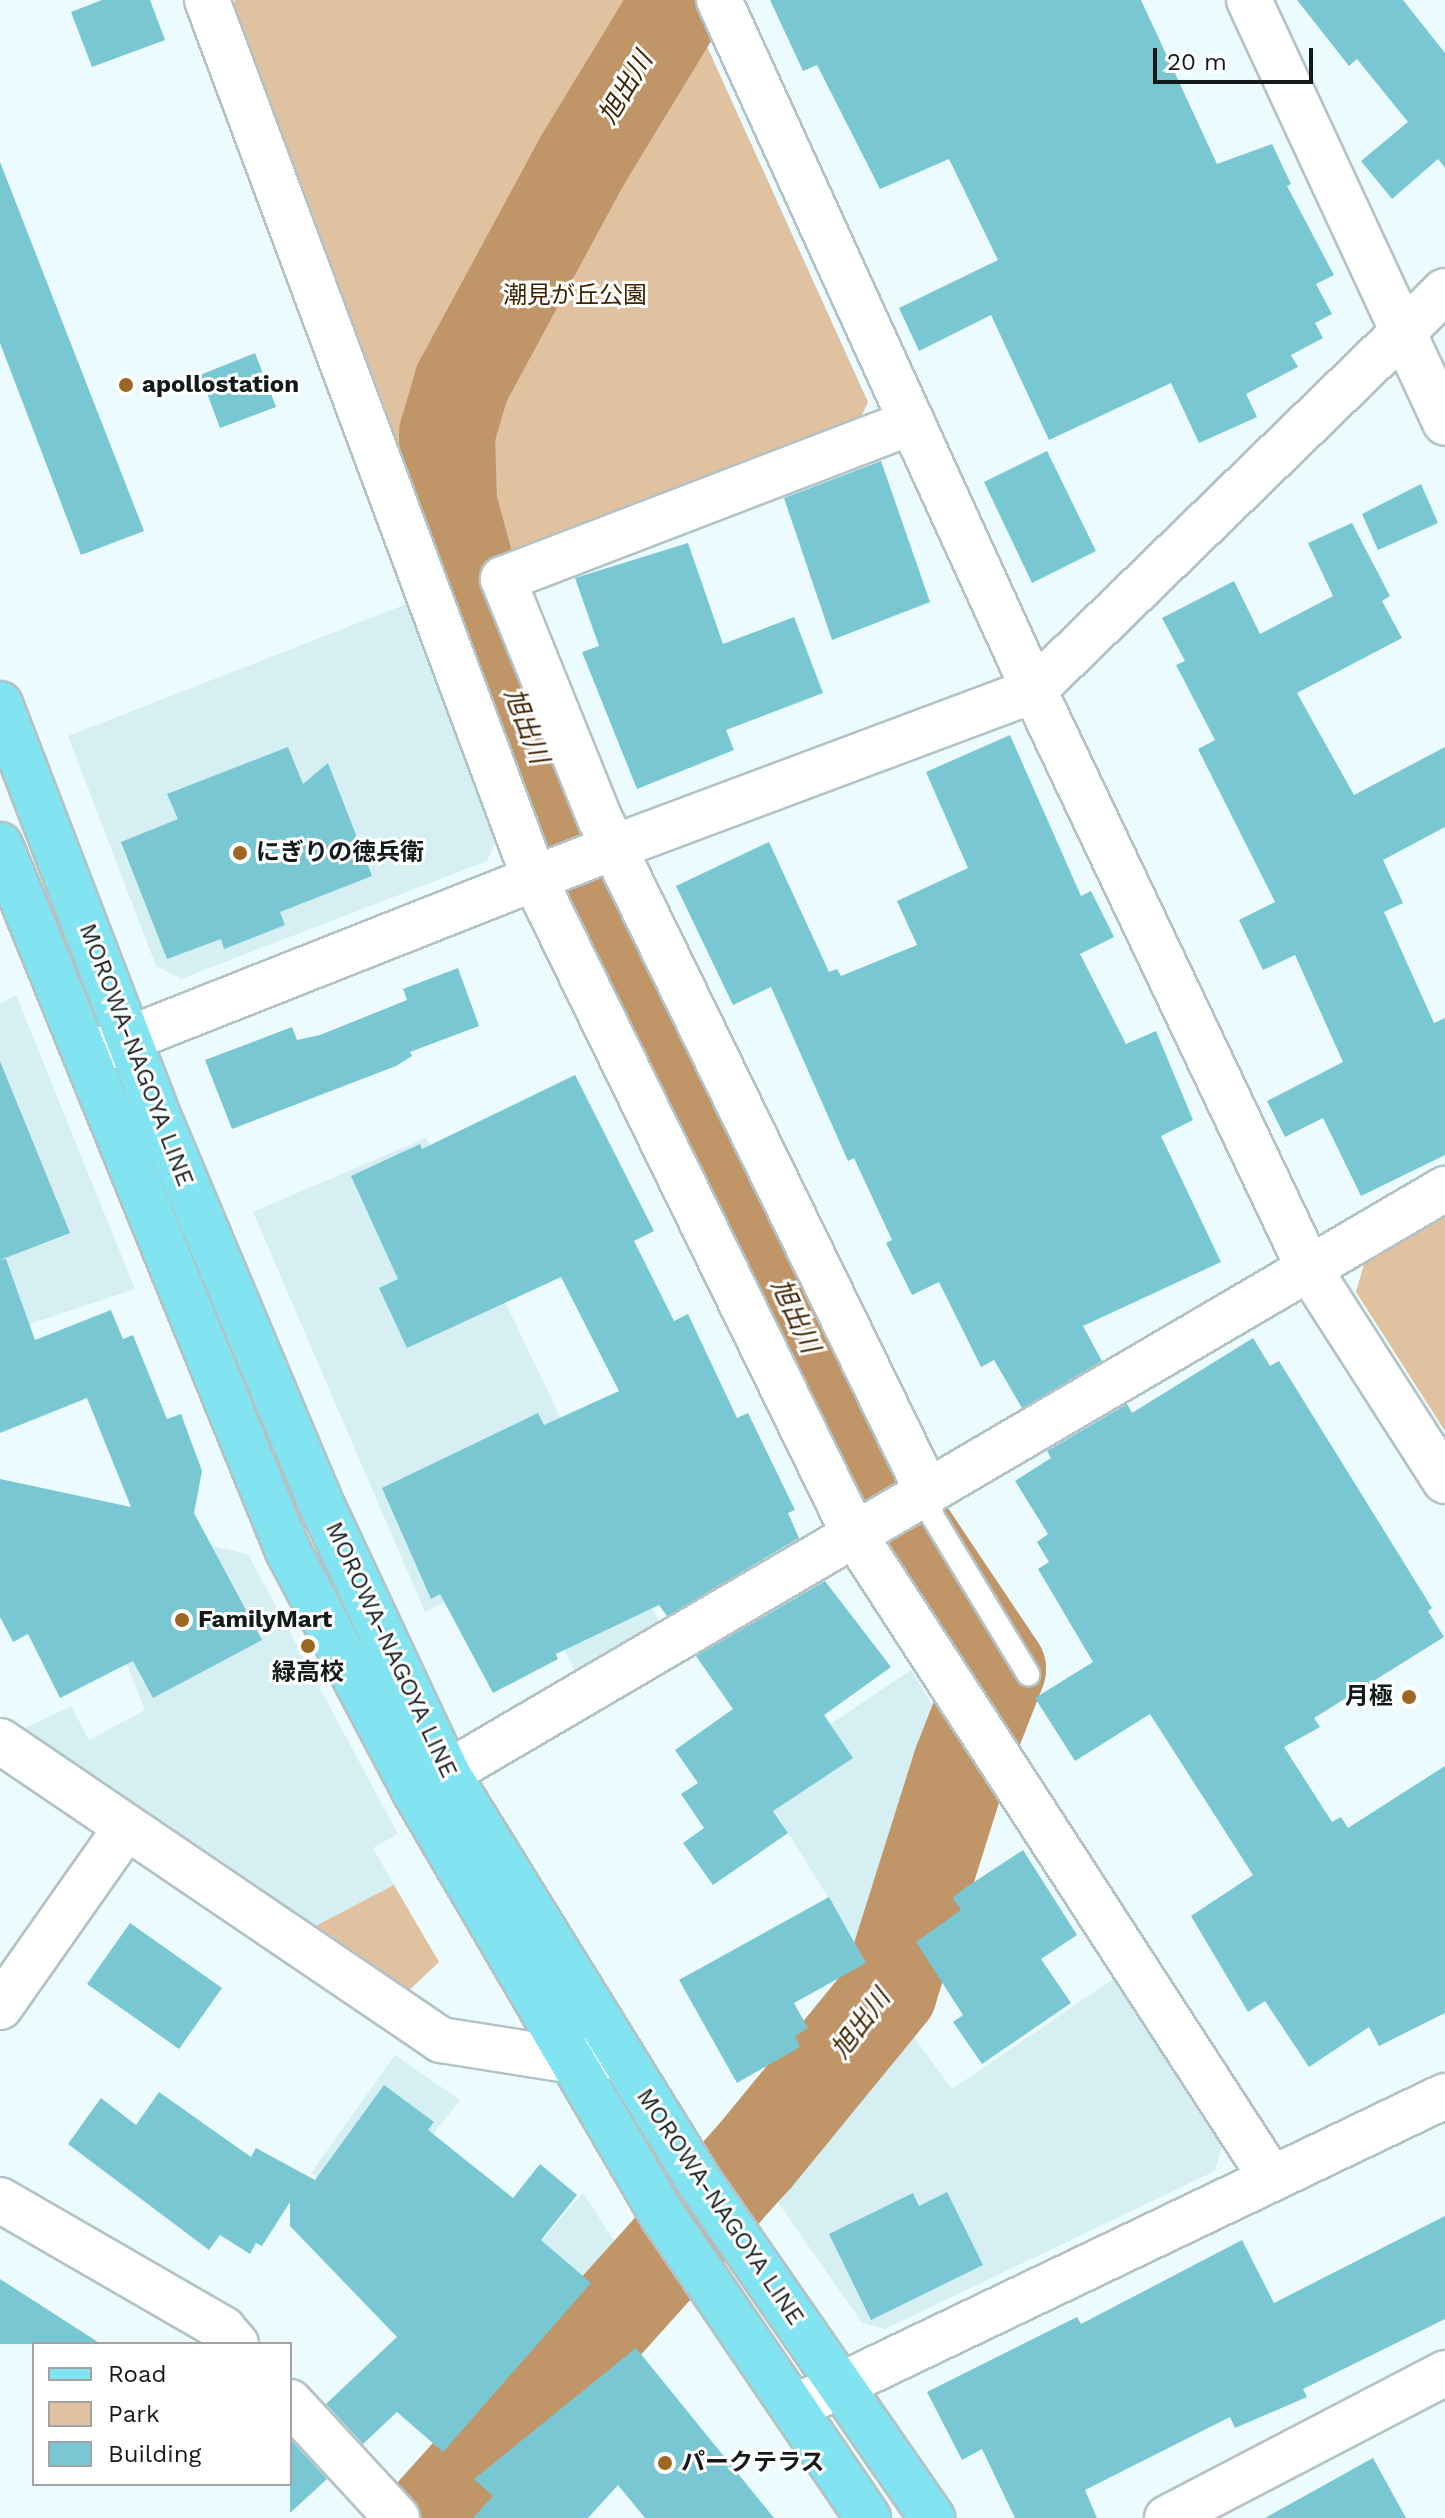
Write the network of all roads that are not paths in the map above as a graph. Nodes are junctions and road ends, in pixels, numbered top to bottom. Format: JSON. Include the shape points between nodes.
{"nodes":[{"id":1,"x":207,"y":0,"type":"edge"},
{"id":2,"x":1249,"y":0,"type":"edge"},
{"id":3,"x":725,"y":4,"type":"edge"},
{"id":4,"x":1445,"y":291,"type":"edge"},
{"id":5,"x":1402,"y":331,"type":"junction"},
{"id":6,"x":912,"y":422,"type":"junction"},
{"id":7,"x":1445,"y":423,"type":"edge"},
{"id":8,"x":1034,"y":690,"type":"junction"},
{"id":9,"x":0,"y":704,"type":"edge"},
{"id":10,"x":0,"y":845,"type":"edge"},
{"id":11,"x":578,"y":862,"type":"junction"},
{"id":12,"x":129,"y":1040,"type":"junction"},
{"id":13,"x":83,"y":1057,"type":"junction"},
{"id":14,"x":1445,"y":1189,"type":"edge"},
{"id":15,"x":1309,"y":1269,"type":"junction"},
{"id":16,"x":1445,"y":1481,"type":"edge"},
{"id":17,"x":919,"y":1496,"type":"junction"},
{"id":18,"x":864,"y":1528,"type":"junction"},
{"id":19,"x":1028,"y":1674,"type":"dead end"},
{"id":20,"x":0,"y":1741,"type":"edge"},
{"id":21,"x":431,"y":1782,"type":"junction"},
{"id":22,"x":125,"y":1829,"type":"junction"},
{"id":23,"x":0,"y":2007,"type":"edge"},
{"id":24,"x":618,"y":2055,"type":"junction"},
{"id":25,"x":573,"y":2061,"type":"junction"},
{"id":26,"x":1445,"y":2096,"type":"edge"},
{"id":27,"x":1270,"y":2176,"type":"junction"},
{"id":28,"x":0,"y":2200,"type":"edge"},
{"id":29,"x":234,"y":2342,"type":"edge"},
{"id":30,"x":1445,"y":2373,"type":"edge"},
{"id":31,"x":842,"y":2385,"type":"junction"},
{"id":32,"x":292,"y":2404,"type":"edge"},
{"id":33,"x":795,"y":2407,"type":"junction"},
{"id":34,"x":397,"y":2518,"type":"edge"},
{"id":35,"x":868,"y":2518,"type":"edge"},
{"id":36,"x":932,"y":2518,"type":"edge"},
{"id":37,"x":1167,"y":2518,"type":"edge"}],
"edges":[{"from":1,"to":11,"type":"street"},
{"from":2,"to":5,"type":"street"},
{"from":3,"to":6,"type":"street"},
{"from":4,"to":5,"type":"street"},
{"from":5,"to":7,"type":"street"},
{"from":5,"to":8,"type":"street"},
{"from":6,"to":8,"type":"street"},
{"from":6,"to":11,"type":"street","via":[[503,579],[601,821]]},
{"from":8,"to":11,"type":"street"},
{"from":8,"to":15,"type":"street"},
{"from":9,"to":12,"type":"main road","name":"MOROWA-NAGOYA LINE"},
{"from":10,"to":13,"type":"main road","name":"MOROWA-NAGOYA LINE"},
{"from":11,"to":12,"type":"street"},
{"from":11,"to":17,"type":"street"},
{"from":11,"to":18,"type":"street"},
{"from":12,"to":13,"type":"street"},
{"from":12,"to":21,"type":"main road","name":"MOROWA-NAGOYA LINE"},
{"from":13,"to":21,"type":"main road","name":"MOROWA-NAGOYA LINE","via":[[288,1551]]},
{"from":14,"to":15,"type":"street"},
{"from":15,"to":16,"type":"street"},
{"from":15,"to":17,"type":"street"},
{"from":17,"to":18,"type":"street"},
{"from":17,"to":19,"type":"lane"},
{"from":18,"to":21,"type":"street"},
{"from":18,"to":27,"type":"street","via":[[962,1705]]},
{"from":20,"to":22,"type":"street"},
{"from":21,"to":24,"type":"main road","name":"MOROWA-NAGOYA LINE"},
{"from":21,"to":25,"type":"main road","name":"MOROWA-NAGOYA LINE"},
{"from":22,"to":23,"type":"street"},
{"from":22,"to":25,"type":"street","via":[[441,2040]]},
{"from":24,"to":25,"type":"street"},
{"from":24,"to":31,"type":"main road","name":"MOROWA-NAGOYA LINE"},
{"from":25,"to":33,"type":"main road","name":"MOROWA-NAGOYA LINE","via":[[665,2219]]},
{"from":26,"to":27,"type":"street","via":[[1311,2164]]},
{"from":27,"to":31,"type":"street"},
{"from":28,"to":29,"type":"street","via":[[223,2329]]},
{"from":30,"to":37,"type":"street"},
{"from":31,"to":33,"type":"street"},
{"from":31,"to":36,"type":"main road","name":"MOROWA-NAGOYA LINE"},
{"from":32,"to":34,"type":"street"},
{"from":33,"to":35,"type":"main road","name":"MOROWA-NAGOYA LINE"}]}
